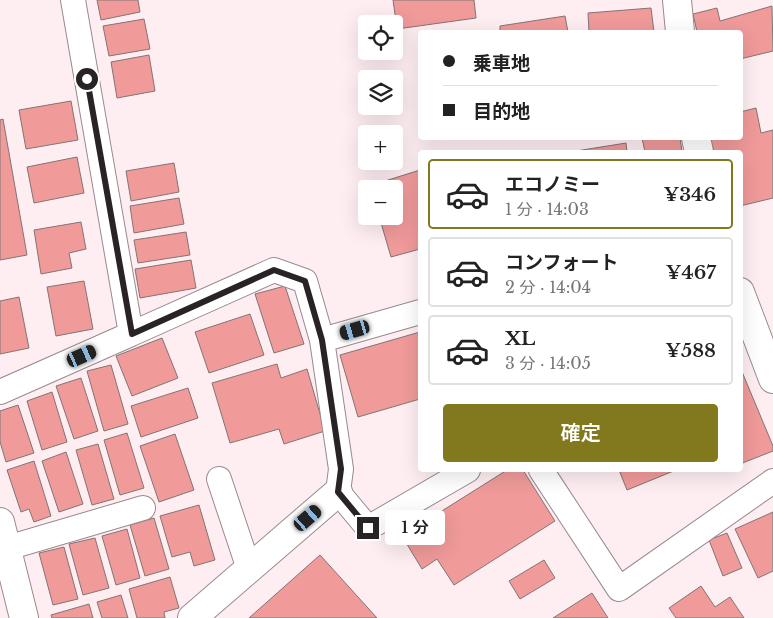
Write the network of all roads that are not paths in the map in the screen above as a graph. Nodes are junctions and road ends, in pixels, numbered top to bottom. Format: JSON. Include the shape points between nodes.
{"nodes":[{"id":1,"x":73,"y":0,"type":"edge"},
{"id":2,"x":678,"y":0,"type":"edge"},
{"id":3,"x":680,"y":30,"type":"edge"},
{"id":4,"x":743,"y":298,"type":"edge"},
{"id":5,"x":418,"y":313,"type":"edge"},
{"id":6,"x":132,"y":334,"type":"junction"},
{"id":7,"x":322,"y":340,"type":"junction"},
{"id":8,"x":766,"y":341,"type":"edge"},
{"id":9,"x":773,"y":379,"type":"edge"},
{"id":10,"x":0,"y":392,"type":"edge"},
{"id":11,"x":465,"y":472,"type":"edge"},
{"id":12,"x":543,"y":472,"type":"edge"},
{"id":13,"x":220,"y":479,"type":"dead end"},
{"id":14,"x":773,"y":481,"type":"edge"},
{"id":15,"x":338,"y":492,"type":"junction"},
{"id":16,"x":142,"y":508,"type":"dead end"},
{"id":17,"x":0,"y":522,"type":"edge"},
{"id":18,"x":7,"y":548,"type":"junction"},
{"id":19,"x":249,"y":569,"type":"junction"},
{"id":20,"x":24,"y":618,"type":"edge"},
{"id":21,"x":192,"y":618,"type":"edge"}],
"edges":[{"from":1,"to":6,"type":"lane"},
{"from":2,"to":3,"type":"street"},
{"from":4,"to":8,"type":"street"},
{"from":5,"to":7,"type":"lane"},
{"from":6,"to":7,"type":"lane","via":[[274,270],[305,281]]},
{"from":6,"to":10,"type":"lane"},
{"from":7,"to":15,"type":"lane","via":[[341,469]]},
{"from":8,"to":9,"type":"street"},
{"from":11,"to":15,"type":"lane","via":[[368,528]]},
{"from":12,"to":14,"type":"lane","via":[[618,589]]},
{"from":13,"to":19,"type":"lane"},
{"from":15,"to":19,"type":"street"},
{"from":16,"to":18,"type":"lane"},
{"from":17,"to":18,"type":"street"},
{"from":18,"to":20,"type":"street"},
{"from":19,"to":21,"type":"street"}]}
